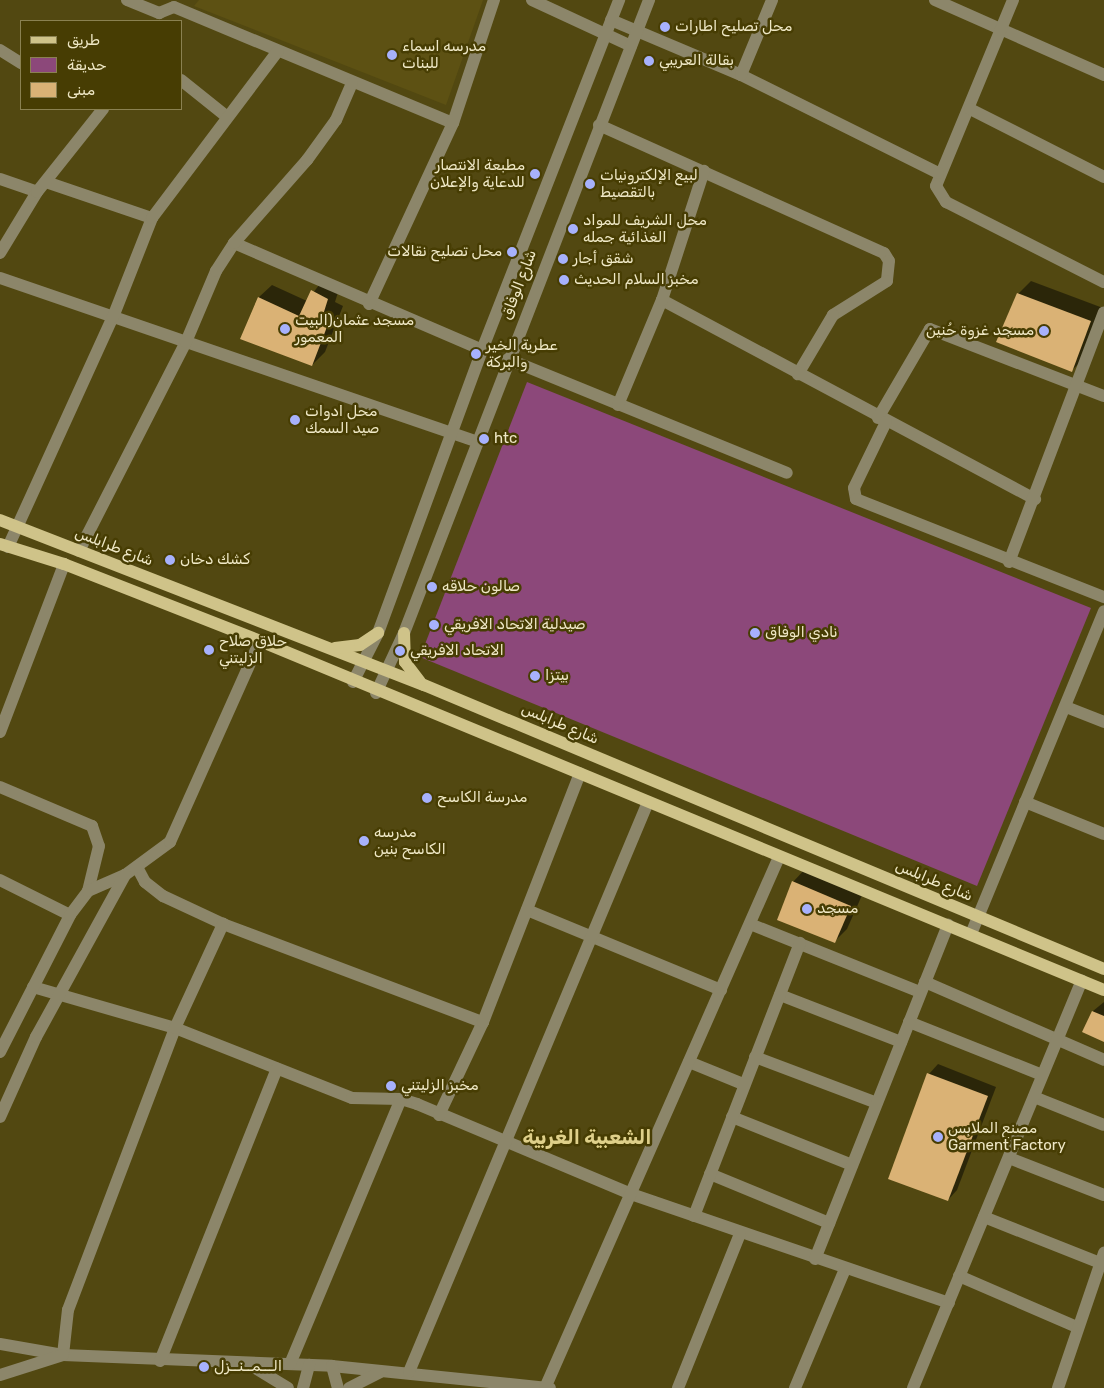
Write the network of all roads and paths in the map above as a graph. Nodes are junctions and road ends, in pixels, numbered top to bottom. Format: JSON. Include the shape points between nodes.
{"nodes":[{"id":1,"x":127,"y":0,"type":"edge"},
{"id":2,"x":494,"y":0,"type":"edge"},
{"id":3,"x":532,"y":0,"type":"edge"},
{"id":4,"x":619,"y":0,"type":"edge"},
{"id":5,"x":649,"y":0,"type":"edge"},
{"id":6,"x":772,"y":0,"type":"edge"},
{"id":7,"x":935,"y":0,"type":"edge"},
{"id":8,"x":1013,"y":0,"type":"edge"},
{"id":9,"x":176,"y":4,"type":"edge"},
{"id":10,"x":157,"y":17,"type":"edge"},
{"id":11,"x":611,"y":20,"type":"junction"},
{"id":12,"x":1001,"y":28,"type":"junction"},
{"id":13,"x":638,"y":30,"type":"junction"},
{"id":14,"x":605,"y":35,"type":"junction"},
{"id":15,"x":631,"y":46,"type":"junction"},
{"id":16,"x":0,"y":50,"type":"edge"},
{"id":17,"x":278,"y":51,"type":"junction"},
{"id":18,"x":20,"y":62,"type":"edge"},
{"id":19,"x":741,"y":75,"type":"junction"},
{"id":20,"x":1104,"y":75,"type":"edge"},
{"id":21,"x":182,"y":81,"type":"edge"},
{"id":22,"x":352,"y":84,"type":"junction"},
{"id":23,"x":970,"y":109,"type":"junction"},
{"id":24,"x":102,"y":110,"type":"edge"},
{"id":25,"x":226,"y":116,"type":"junction"},
{"id":26,"x":453,"y":123,"type":"junction"},
{"id":27,"x":599,"y":125,"type":"junction"},
{"id":28,"x":704,"y":171,"type":"junction"},
{"id":29,"x":938,"y":173,"type":"junction"},
{"id":30,"x":1104,"y":177,"type":"edge"},
{"id":31,"x":0,"y":179,"type":"edge"},
{"id":32,"x":41,"y":187,"type":"junction"},
{"id":33,"x":152,"y":218,"type":"junction"},
{"id":34,"x":234,"y":243,"type":"junction"},
{"id":35,"x":0,"y":253,"type":"edge"},
{"id":36,"x":0,"y":278,"type":"edge"},
{"id":37,"x":1104,"y":282,"type":"edge"},
{"id":38,"x":662,"y":300,"type":"junction"},
{"id":39,"x":369,"y":304,"type":"junction"},
{"id":40,"x":1104,"y":312,"type":"edge"},
{"id":41,"x":113,"y":317,"type":"junction"},
{"id":42,"x":186,"y":342,"type":"junction"},
{"id":43,"x":482,"y":350,"type":"junction"},
{"id":44,"x":508,"y":359,"type":"junction"},
{"id":45,"x":798,"y":374,"type":"junction"},
{"id":46,"x":1075,"y":385,"type":"junction"},
{"id":47,"x":1104,"y":396,"type":"edge"},
{"id":48,"x":618,"y":405,"type":"junction"},
{"id":49,"x":882,"y":420,"type":"junction"},
{"id":50,"x":451,"y":434,"type":"junction"},
{"id":51,"x":478,"y":442,"type":"junction"},
{"id":52,"x":786,"y":473,"type":"dead end"},
{"id":53,"x":1035,"y":499,"type":"junction"},
{"id":54,"x":0,"y":520,"type":"edge"},
{"id":55,"x":17,"y":525,"type":"junction"},
{"id":56,"x":4,"y":546,"type":"edge"},
{"id":57,"x":79,"y":551,"type":"junction"},
{"id":58,"x":1010,"y":562,"type":"junction"},
{"id":59,"x":64,"y":564,"type":"junction"},
{"id":60,"x":1104,"y":597,"type":"edge"},
{"id":61,"x":1104,"y":611,"type":"edge"},
{"id":62,"x":378,"y":633,"type":"junction"},
{"id":63,"x":404,"y":633,"type":"junction"},
{"id":64,"x":260,"y":641,"type":"junction"},
{"id":65,"x":327,"y":647,"type":"junction"},
{"id":66,"x":363,"y":662,"type":"junction"},
{"id":67,"x":386,"y":671,"type":"junction"},
{"id":68,"x":353,"y":682,"type":"junction"},
{"id":69,"x":424,"y":685,"type":"junction"},
{"id":70,"x":376,"y":693,"type":"junction"},
{"id":71,"x":1066,"y":707,"type":"junction"},
{"id":72,"x":1104,"y":722,"type":"edge"},
{"id":73,"x":0,"y":732,"type":"edge"},
{"id":74,"x":580,"y":773,"type":"junction"},
{"id":75,"x":0,"y":787,"type":"edge"},
{"id":76,"x":648,"y":802,"type":"junction"},
{"id":77,"x":1025,"y":802,"type":"junction"},
{"id":78,"x":1104,"y":834,"type":"edge"},
{"id":79,"x":779,"y":857,"type":"junction"},
{"id":80,"x":138,"y":867,"type":"junction"},
{"id":81,"x":125,"y":875,"type":"junction"},
{"id":82,"x":0,"y":880,"type":"edge"},
{"id":83,"x":88,"y":891,"type":"junction"},
{"id":84,"x":527,"y":910,"type":"junction"},
{"id":85,"x":70,"y":915,"type":"junction"},
{"id":86,"x":977,"y":916,"type":"junction"},
{"id":87,"x":223,"y":924,"type":"junction"},
{"id":88,"x":750,"y":924,"type":"junction"},
{"id":89,"x":948,"y":924,"type":"junction"},
{"id":90,"x":971,"y":934,"type":"junction"},
{"id":91,"x":589,"y":938,"type":"junction"},
{"id":92,"x":800,"y":943,"type":"junction"},
{"id":93,"x":1104,"y":968,"type":"edge"},
{"id":94,"x":1082,"y":981,"type":"junction"},
{"id":95,"x":33,"y":987,"type":"junction"},
{"id":96,"x":922,"y":987,"type":"junction"},
{"id":97,"x":721,"y":990,"type":"junction"},
{"id":98,"x":1104,"y":990,"type":"edge"},
{"id":99,"x":59,"y":994,"type":"junction"},
{"id":100,"x":780,"y":995,"type":"junction"},
{"id":101,"x":483,"y":1022,"type":"junction"},
{"id":102,"x":909,"y":1022,"type":"junction"},
{"id":103,"x":175,"y":1028,"type":"junction"},
{"id":104,"x":1056,"y":1040,"type":"junction"},
{"id":105,"x":901,"y":1042,"type":"junction"},
{"id":106,"x":0,"y":1052,"type":"edge"},
{"id":107,"x":755,"y":1057,"type":"junction"},
{"id":108,"x":1104,"y":1060,"type":"edge"},
{"id":109,"x":689,"y":1062,"type":"junction"},
{"id":110,"x":277,"y":1069,"type":"junction"},
{"id":111,"x":1042,"y":1075,"type":"junction"},
{"id":112,"x":743,"y":1084,"type":"junction"},
{"id":113,"x":1034,"y":1097,"type":"junction"},
{"id":114,"x":401,"y":1100,"type":"junction"},
{"id":115,"x":876,"y":1104,"type":"junction"},
{"id":116,"x":439,"y":1115,"type":"junction"},
{"id":117,"x":0,"y":1117,"type":"edge"},
{"id":118,"x":732,"y":1117,"type":"junction"},
{"id":119,"x":1104,"y":1125,"type":"edge"},
{"id":120,"x":506,"y":1142,"type":"junction"},
{"id":121,"x":1008,"y":1158,"type":"junction"},
{"id":122,"x":852,"y":1165,"type":"junction"},
{"id":123,"x":710,"y":1174,"type":"junction"},
{"id":124,"x":631,"y":1194,"type":"junction"},
{"id":125,"x":1104,"y":1195,"type":"edge"},
{"id":126,"x":694,"y":1216,"type":"junction"},
{"id":127,"x":984,"y":1217,"type":"junction"},
{"id":128,"x":829,"y":1223,"type":"junction"},
{"id":129,"x":740,"y":1234,"type":"junction"},
{"id":130,"x":1102,"y":1258,"type":"edge"},
{"id":131,"x":815,"y":1259,"type":"junction"},
{"id":132,"x":845,"y":1269,"type":"junction"},
{"id":133,"x":959,"y":1276,"type":"junction"},
{"id":134,"x":948,"y":1303,"type":"junction"},
{"id":135,"x":1077,"y":1327,"type":"junction"},
{"id":136,"x":0,"y":1344,"type":"edge"},
{"id":137,"x":63,"y":1355,"type":"junction"},
{"id":138,"x":160,"y":1361,"type":"junction"},
{"id":139,"x":235,"y":1362,"type":"junction"},
{"id":140,"x":290,"y":1364,"type":"junction"},
{"id":141,"x":310,"y":1365,"type":"junction"},
{"id":142,"x":332,"y":1366,"type":"junction"},
{"id":143,"x":382,"y":1371,"type":"junction"},
{"id":144,"x":409,"y":1372,"type":"junction"},
{"id":145,"x":0,"y":1375,"type":"edge"},
{"id":146,"x":288,"y":1388,"type":"edge"},
{"id":147,"x":303,"y":1388,"type":"edge"},
{"id":148,"x":338,"y":1388,"type":"edge"},
{"id":149,"x":349,"y":1388,"type":"edge"},
{"id":150,"x":546,"y":1388,"type":"edge"},
{"id":151,"x":550,"y":1388,"type":"edge"},
{"id":152,"x":678,"y":1388,"type":"edge"},
{"id":153,"x":795,"y":1388,"type":"edge"},
{"id":154,"x":913,"y":1388,"type":"edge"},
{"id":155,"x":1058,"y":1388,"type":"edge"}],
"edges":[{"from":1,"to":10,"type":"street"},
{"from":2,"to":26,"type":"street"},
{"from":3,"to":14,"type":"street"},
{"from":4,"to":11,"type":"street","name":"شارع الوفاق"},
{"from":5,"to":13,"type":"street","name":"شارع الوفاق"},
{"from":6,"to":19,"type":"street"},
{"from":7,"to":12,"type":"street"},
{"from":8,"to":12,"type":"street"},
{"from":9,"to":10,"type":"street"},
{"from":9,"to":17,"type":"street"},
{"from":11,"to":13,"type":"street"},
{"from":11,"to":14,"type":"street","name":"شارع الوفاق"},
{"from":12,"to":20,"type":"street"},
{"from":12,"to":23,"type":"street"},
{"from":13,"to":15,"type":"street","name":"شارع الوفاق"},
{"from":13,"to":19,"type":"street"},
{"from":14,"to":15,"type":"street"},
{"from":14,"to":43,"type":"street","name":"شارع الوفاق"},
{"from":15,"to":27,"type":"street","name":"شارع الوفاق"},
{"from":16,"to":18,"type":"street"},
{"from":17,"to":22,"type":"street"},
{"from":17,"to":25,"type":"street"},
{"from":19,"to":29,"type":"street"},
{"from":21,"to":25,"type":"street"},
{"from":22,"to":26,"type":"street"},
{"from":22,"to":34,"type":"street","via":[[336,120],[307,160]]},
{"from":23,"to":29,"type":"street"},
{"from":23,"to":30,"type":"street"},
{"from":24,"to":32,"type":"street"},
{"from":25,"to":33,"type":"street"},
{"from":26,"to":39,"type":"street"},
{"from":27,"to":28,"type":"street"},
{"from":27,"to":44,"type":"street","name":"شارع الوفاق"},
{"from":28,"to":38,"type":"street"},
{"from":28,"to":45,"type":"street","via":[[884,253],[889,261],[887,281],[834,315]]},
{"from":29,"to":37,"type":"street","via":[[936,186],[946,202]]},
{"from":31,"to":32,"type":"street"},
{"from":32,"to":33,"type":"street"},
{"from":32,"to":35,"type":"street"},
{"from":33,"to":41,"type":"street"},
{"from":34,"to":39,"type":"street"},
{"from":34,"to":42,"type":"street","via":[[207,288]]},
{"from":36,"to":41,"type":"street"},
{"from":38,"to":45,"type":"street"},
{"from":38,"to":48,"type":"street"},
{"from":39,"to":43,"type":"street"},
{"from":40,"to":46,"type":"street"},
{"from":41,"to":42,"type":"street"},
{"from":41,"to":55,"type":"street"},
{"from":42,"to":50,"type":"street"},
{"from":42,"to":57,"type":"street"},
{"from":43,"to":50,"type":"street","name":"شارع الوفاق"},
{"from":44,"to":48,"type":"street"},
{"from":44,"to":51,"type":"street","name":"شارع الوفاق"},
{"from":45,"to":49,"type":"street"},
{"from":46,"to":47,"type":"street"},
{"from":46,"to":49,"type":"street","via":[[930,329]]},
{"from":46,"to":53,"type":"street"},
{"from":48,"to":52,"type":"street"},
{"from":49,"to":53,"type":"street"},
{"from":49,"to":58,"type":"street","via":[[853,496]]},
{"from":50,"to":51,"type":"street"},
{"from":50,"to":62,"type":"street","name":"شارع الوفاق"},
{"from":51,"to":63,"type":"street","name":"شارع الوفاق"},
{"from":53,"to":58,"type":"street"},
{"from":54,"to":55,"type":"main road","name":"شارع طرابلس"},
{"from":55,"to":56,"type":"street"},
{"from":55,"to":57,"type":"main road","name":"شارع طرابلس"},
{"from":56,"to":59,"type":"main road"},
{"from":57,"to":65,"type":"main road","name":"شارع طرابلس"},
{"from":58,"to":60,"type":"street"},
{"from":59,"to":64,"type":"main road"},
{"from":59,"to":73,"type":"street"},
{"from":61,"to":71,"type":"street"},
{"from":62,"to":65,"type":"main road","via":[[349,648]]},
{"from":62,"to":66,"type":"street","name":"شارع الوفاق"},
{"from":63,"to":67,"type":"street","name":"شارع الوفاق"},
{"from":63,"to":69,"type":"main road","via":[[405,662]]},
{"from":64,"to":68,"type":"main road"},
{"from":64,"to":80,"type":"street","via":[[177,829],[162,851]]},
{"from":65,"to":66,"type":"main road","name":"شارع طرابلس"},
{"from":66,"to":67,"type":"main road","name":"شارع طرابلس"},
{"from":66,"to":68,"type":"street","name":"شارع الوفاق"},
{"from":67,"to":69,"type":"main road","name":"شارع طرابلس"},
{"from":67,"to":70,"type":"street","name":"شارع الوفاق"},
{"from":68,"to":70,"type":"main road"},
{"from":69,"to":86,"type":"main road","name":"شارع طرابلس"},
{"from":70,"to":74,"type":"main road"},
{"from":71,"to":72,"type":"street"},
{"from":71,"to":77,"type":"street"},
{"from":74,"to":76,"type":"main road"},
{"from":74,"to":84,"type":"street"},
{"from":75,"to":83,"type":"street","via":[[92,826],[99,846]]},
{"from":76,"to":79,"type":"main road"},
{"from":76,"to":91,"type":"street"},
{"from":77,"to":78,"type":"street"},
{"from":77,"to":86,"type":"street"},
{"from":79,"to":88,"type":"street"},
{"from":79,"to":89,"type":"main road"},
{"from":80,"to":81,"type":"street"},
{"from":80,"to":87,"type":"street","via":[[145,882],[163,896]]},
{"from":81,"to":83,"type":"street"},
{"from":81,"to":99,"type":"street"},
{"from":82,"to":85,"type":"street"},
{"from":83,"to":85,"type":"street"},
{"from":84,"to":91,"type":"street"},
{"from":84,"to":101,"type":"street"},
{"from":85,"to":95,"type":"street"},
{"from":86,"to":90,"type":"street"},
{"from":86,"to":93,"type":"main road","name":"شارع طرابلس"},
{"from":87,"to":101,"type":"street"},
{"from":87,"to":103,"type":"street"},
{"from":88,"to":92,"type":"street"},
{"from":88,"to":97,"type":"street"},
{"from":89,"to":90,"type":"main road"},
{"from":89,"to":96,"type":"street"},
{"from":90,"to":94,"type":"main road"},
{"from":91,"to":97,"type":"street"},
{"from":91,"to":120,"type":"street"},
{"from":92,"to":96,"type":"street"},
{"from":92,"to":100,"type":"street"},
{"from":94,"to":98,"type":"main road"},
{"from":94,"to":104,"type":"street"},
{"from":95,"to":99,"type":"street"},
{"from":95,"to":106,"type":"street"},
{"from":96,"to":102,"type":"street"},
{"from":96,"to":104,"type":"street"},
{"from":97,"to":109,"type":"street"},
{"from":99,"to":103,"type":"street"},
{"from":99,"to":117,"type":"street"},
{"from":100,"to":105,"type":"street"},
{"from":100,"to":107,"type":"street"},
{"from":101,"to":116,"type":"street"},
{"from":102,"to":105,"type":"street"},
{"from":102,"to":111,"type":"street"},
{"from":103,"to":110,"type":"street"},
{"from":103,"to":137,"type":"street","via":[[68,1310]]},
{"from":104,"to":108,"type":"street"},
{"from":104,"to":111,"type":"street"},
{"from":105,"to":115,"type":"street"},
{"from":107,"to":112,"type":"street"},
{"from":107,"to":115,"type":"street"},
{"from":109,"to":112,"type":"street"},
{"from":109,"to":124,"type":"street"},
{"from":110,"to":114,"type":"street","via":[[352,1098]]},
{"from":110,"to":138,"type":"street"},
{"from":111,"to":113,"type":"street"},
{"from":112,"to":118,"type":"street"},
{"from":113,"to":119,"type":"street"},
{"from":113,"to":121,"type":"street"},
{"from":114,"to":116,"type":"street"},
{"from":114,"to":140,"type":"street"},
{"from":115,"to":122,"type":"street"},
{"from":116,"to":120,"type":"street"},
{"from":118,"to":122,"type":"street"},
{"from":118,"to":123,"type":"street"},
{"from":120,"to":124,"type":"street"},
{"from":120,"to":144,"type":"street"},
{"from":121,"to":125,"type":"street"},
{"from":121,"to":127,"type":"street"},
{"from":122,"to":128,"type":"street"},
{"from":123,"to":126,"type":"street"},
{"from":123,"to":128,"type":"street"},
{"from":124,"to":126,"type":"street"},
{"from":124,"to":150,"type":"street"},
{"from":126,"to":129,"type":"street"},
{"from":127,"to":130,"type":"street"},
{"from":127,"to":133,"type":"street"},
{"from":128,"to":131,"type":"street"},
{"from":129,"to":131,"type":"street"},
{"from":129,"to":152,"type":"street"},
{"from":130,"to":135,"type":"street"},
{"from":131,"to":132,"type":"street"},
{"from":132,"to":134,"type":"street"},
{"from":132,"to":153,"type":"street"},
{"from":133,"to":134,"type":"street"},
{"from":133,"to":135,"type":"street"},
{"from":134,"to":154,"type":"street"},
{"from":135,"to":155,"type":"street"},
{"from":136,"to":137,"type":"street"},
{"from":137,"to":138,"type":"street"},
{"from":137,"to":145,"type":"street"},
{"from":138,"to":139,"type":"street"},
{"from":139,"to":140,"type":"street"},
{"from":139,"to":146,"type":"street","via":[[260,1369]]},
{"from":140,"to":141,"type":"street"},
{"from":141,"to":142,"type":"street"},
{"from":141,"to":147,"type":"street"},
{"from":142,"to":143,"type":"street"},
{"from":142,"to":148,"type":"street"},
{"from":143,"to":144,"type":"street"},
{"from":143,"to":149,"type":"street"},
{"from":144,"to":150,"type":"street"},
{"from":150,"to":151,"type":"street"}]}
